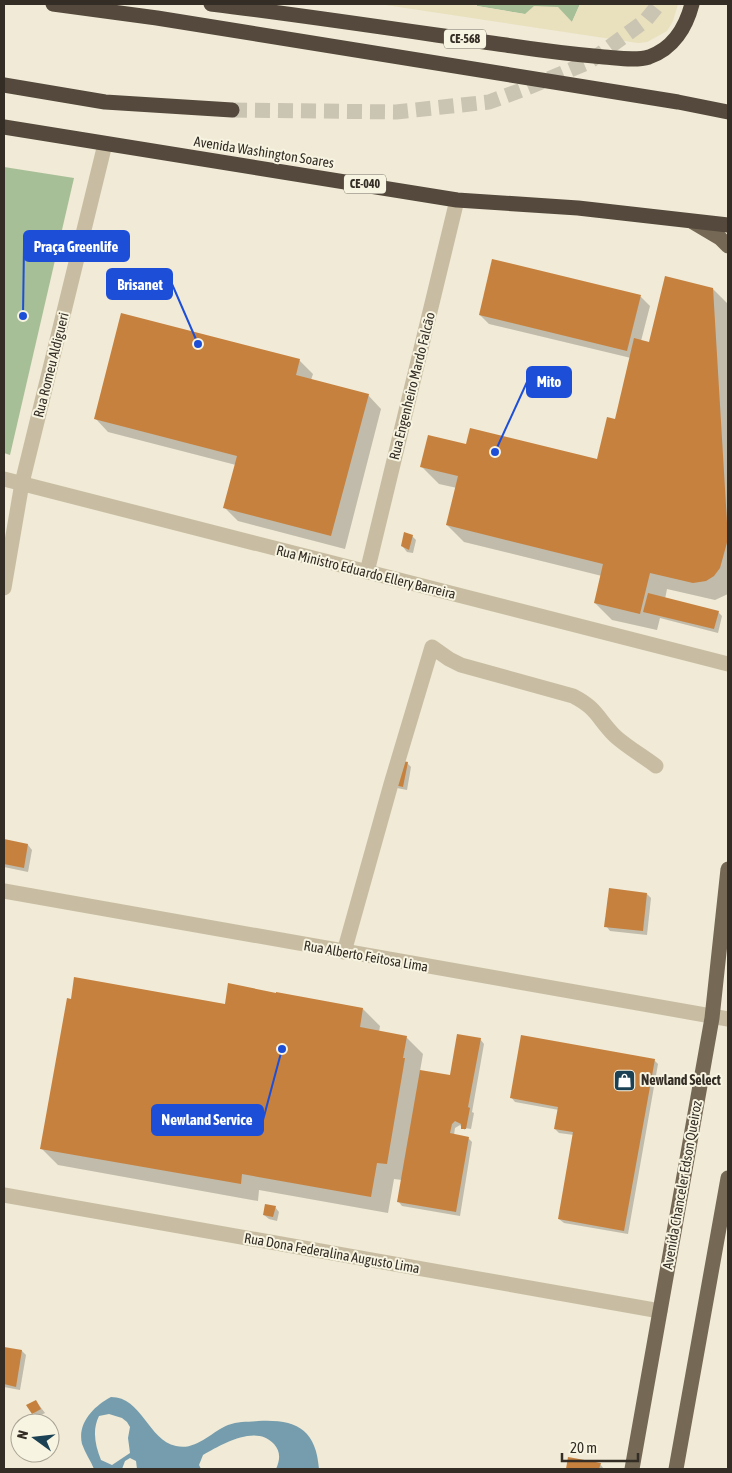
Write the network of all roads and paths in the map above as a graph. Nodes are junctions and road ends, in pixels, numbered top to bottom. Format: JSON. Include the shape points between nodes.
{"nodes":[{"id":1,"x":53,"y":4,"type":"edge"},
{"id":2,"x":210,"y":4,"type":"edge"},
{"id":3,"x":692,"y":4,"type":"edge"},
{"id":4,"x":4,"y":85,"type":"edge"},
{"id":5,"x":232,"y":110,"type":"tunnel mouth"},
{"id":6,"x":728,"y":112,"type":"edge"},
{"id":7,"x":4,"y":127,"type":"edge"},
{"id":8,"x":105,"y":144,"type":"junction"},
{"id":9,"x":457,"y":200,"type":"junction"},
{"id":10,"x":693,"y":222,"type":"junction"},
{"id":11,"x":728,"y":225,"type":"edge"},
{"id":12,"x":728,"y":246,"type":"edge"},
{"id":13,"x":4,"y":479,"type":"edge"},
{"id":14,"x":22,"y":483,"type":"junction"},
{"id":15,"x":367,"y":572,"type":"junction"},
{"id":16,"x":4,"y":588,"type":"edge"},
{"id":17,"x":728,"y":664,"type":"edge"},
{"id":18,"x":656,"y":766,"type":"dead end"},
{"id":19,"x":728,"y":869,"type":"edge"},
{"id":20,"x":4,"y":891,"type":"edge"},
{"id":21,"x":344,"y":952,"type":"junction"},
{"id":22,"x":712,"y":1018,"type":"junction"},
{"id":23,"x":728,"y":1020,"type":"edge"},
{"id":24,"x":728,"y":1178,"type":"edge"},
{"id":25,"x":4,"y":1195,"type":"edge"},
{"id":26,"x":660,"y":1311,"type":"junction"},
{"id":27,"x":632,"y":1469,"type":"edge"},
{"id":28,"x":676,"y":1469,"type":"edge"}],
"edges":[{"from":1,"to":6,"type":"highway"},
{"from":2,"to":3,"type":"highway","number":"CE-568","via":[[559,53],[624,59],[648,58],[664,51],[688,20]]},
{"from":4,"to":5,"type":"highway","via":[[105,102]]},
{"from":7,"to":8,"type":"highway","name":"Avenida Washington Soares","number":"CE-040"},
{"from":8,"to":9,"type":"highway","name":"Avenida Washington Soares","number":"CE-040"},
{"from":8,"to":14,"type":"street","name":"Rua Romeu Aldigueri"},
{"from":9,"to":10,"type":"highway","name":"Avenida Washington Soares","number":"CE-040","via":[[578,208]]},
{"from":9,"to":15,"type":"street","name":"Rua Engenheiro Mardo Falcão"},
{"from":10,"to":11,"type":"highway","name":"Avenida Washington Soares","number":"CE-040"},
{"from":10,"to":12,"type":"main road"},
{"from":13,"to":14,"type":"street","name":"Rua Ministro Eduardo Ellery Barreira"},
{"from":14,"to":15,"type":"street","name":"Rua Ministro Eduardo Ellery Barreira"},
{"from":14,"to":16,"type":"street","name":"Rua Romeu Aldigueri"},
{"from":15,"to":17,"type":"street","name":"Rua Ministro Eduardo Ellery Barreira"},
{"from":18,"to":21,"type":"street","via":[[616,737],[589,704],[566,694],[461,665],[432,647]]},
{"from":19,"to":22,"type":"main road","name":"Avenida Chanceler Edson Queiroz"},
{"from":20,"to":21,"type":"street","name":"Rua Alberto Feitosa Lima"},
{"from":21,"to":22,"type":"street","name":"Rua Alberto Feitosa Lima"},
{"from":22,"to":23,"type":"street","name":"Rua Alberto Feitosa Lima"},
{"from":22,"to":26,"type":"main road","name":"Avenida Chanceler Edson Queiroz"},
{"from":24,"to":28,"type":"main road"},
{"from":25,"to":26,"type":"street","name":"Rua Dona Federalina Augusto Lima"},
{"from":26,"to":27,"type":"main road","name":"Avenida Chanceler Edson Queiroz"}]}
